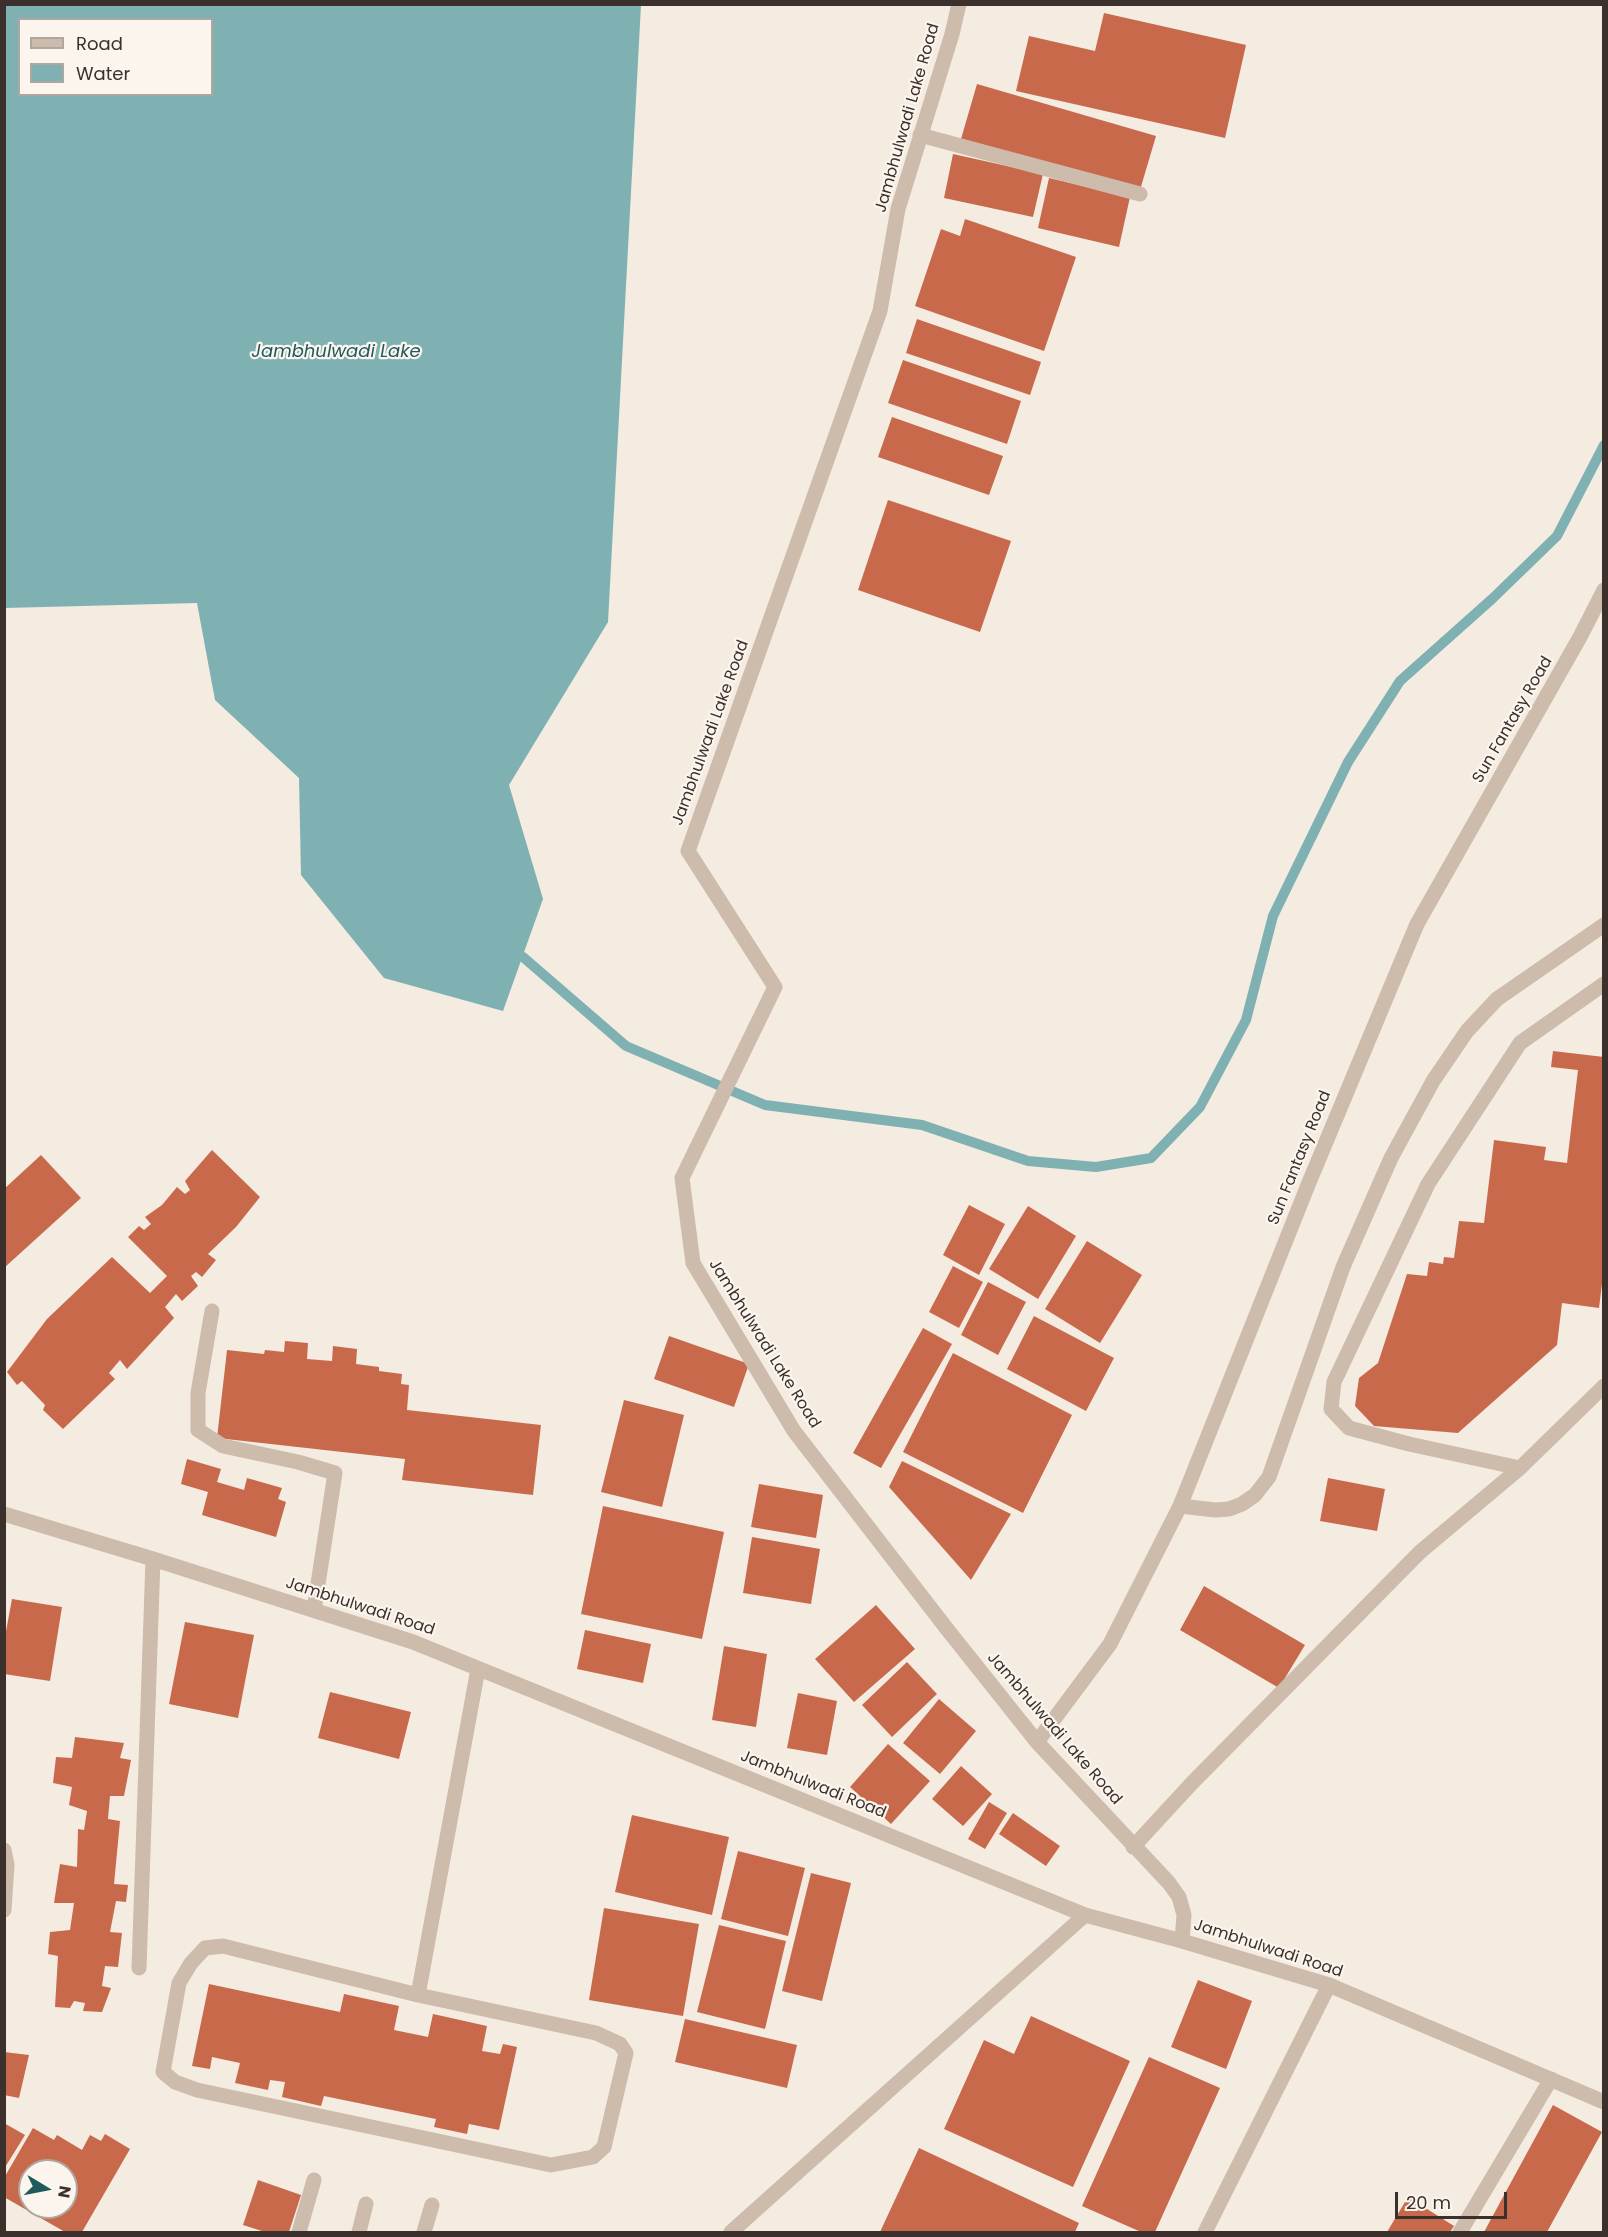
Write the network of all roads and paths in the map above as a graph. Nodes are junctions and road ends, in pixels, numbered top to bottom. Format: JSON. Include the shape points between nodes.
{"nodes":[{"id":1,"x":959,"y":4,"type":"edge"},
{"id":2,"x":920,"y":135,"type":"junction"},
{"id":3,"x":1140,"y":195,"type":"dead end"},
{"id":4,"x":1604,"y":590,"type":"edge"},
{"id":5,"x":1604,"y":925,"type":"edge"},
{"id":6,"x":1604,"y":984,"type":"edge"},
{"id":7,"x":212,"y":1311,"type":"dead end"},
{"id":8,"x":1604,"y":1386,"type":"edge"},
{"id":9,"x":1520,"y":1468,"type":"junction"},
{"id":10,"x":1180,"y":1506,"type":"junction"},
{"id":11,"x":4,"y":1514,"type":"edge"},
{"id":12,"x":153,"y":1558,"type":"junction"},
{"id":13,"x":314,"y":1610,"type":"junction"},
{"id":14,"x":478,"y":1669,"type":"junction"},
{"id":15,"x":1037,"y":1742,"type":"junction"},
{"id":16,"x":1133,"y":1847,"type":"junction"},
{"id":17,"x":4,"y":1850,"type":"edge"},
{"id":18,"x":4,"y":1910,"type":"edge"},
{"id":19,"x":1085,"y":1915,"type":"junction"},
{"id":20,"x":1182,"y":1941,"type":"junction"},
{"id":21,"x":140,"y":1968,"type":"dead end"},
{"id":22,"x":1329,"y":1985,"type":"junction"},
{"id":23,"x":418,"y":1995,"type":"junction"},
{"id":24,"x":1551,"y":2079,"type":"junction"},
{"id":25,"x":1604,"y":2102,"type":"edge"},
{"id":26,"x":314,"y":2180,"type":"dead end"},
{"id":27,"x":366,"y":2204,"type":"dead end"},
{"id":28,"x":432,"y":2205,"type":"dead end"},
{"id":29,"x":299,"y":2232,"type":"edge"},
{"id":30,"x":359,"y":2232,"type":"edge"},
{"id":31,"x":424,"y":2232,"type":"edge"},
{"id":32,"x":731,"y":2232,"type":"edge"},
{"id":33,"x":1205,"y":2232,"type":"edge"},
{"id":34,"x":1460,"y":2232,"type":"edge"}],
"edges":[{"from":1,"to":2,"type":"street","name":"Jambhulwadi Lake Road"},
{"from":2,"to":3,"type":"street"},
{"from":2,"to":15,"type":"street","name":"Jambhulwadi Lake Road","via":[[898,208],[880,311],[688,851],[775,987],[682,1178],[693,1263],[794,1431]]},
{"from":4,"to":10,"type":"street","name":"Sun Fantasy Road","via":[[1417,924]]},
{"from":5,"to":10,"type":"street","via":[[1497,999],[1467,1031],[1432,1082],[1391,1158],[1343,1267],[1269,1477],[1249,1500],[1229,1509]]},
{"from":6,"to":9,"type":"street","via":[[1520,1043],[1428,1184],[1334,1382],[1331,1409],[1349,1428]]},
{"from":7,"to":13,"type":"street","via":[[198,1393],[198,1430],[223,1446],[335,1473]]},
{"from":8,"to":9,"type":"street"},
{"from":9,"to":16,"type":"street","via":[[1420,1552]]},
{"from":10,"to":15,"type":"street","name":"Sun Fantasy Road","via":[[1110,1644]]},
{"from":11,"to":12,"type":"street","name":"Jambhulwadi Road"},
{"from":12,"to":13,"type":"street","name":"Jambhulwadi Road"},
{"from":12,"to":21,"type":"street"},
{"from":13,"to":14,"type":"street","name":"Jambhulwadi Road","via":[[413,1642]]},
{"from":14,"to":19,"type":"street","name":"Jambhulwadi Road"},
{"from":14,"to":23,"type":"street"},
{"from":15,"to":16,"type":"street","name":"Jambhulwadi Lake Road"},
{"from":16,"to":20,"type":"street","name":"Jambhulwadi Lake Road","via":[[1179,1897],[1184,1915]]},
{"from":17,"to":18,"type":"street"},
{"from":19,"to":20,"type":"street","name":"Jambhulwadi Road"},
{"from":19,"to":32,"type":"street"},
{"from":20,"to":22,"type":"street","name":"Jambhulwadi Road"},
{"from":22,"to":24,"type":"street","name":"Jambhulwadi Road"},
{"from":22,"to":33,"type":"street"},
{"from":23,"to":23,"type":"street","via":[[596,2033],[620,2044],[626,2053],[604,2147],[593,2157],[551,2165],[197,2090],[175,2082],[163,2072],[178,1983],[205,1948],[223,1947]]},
{"from":24,"to":25,"type":"street","name":"Jambhulwadi Road"},
{"from":24,"to":34,"type":"street"},
{"from":26,"to":29,"type":"street"},
{"from":27,"to":30,"type":"street"},
{"from":28,"to":31,"type":"street"}]}
